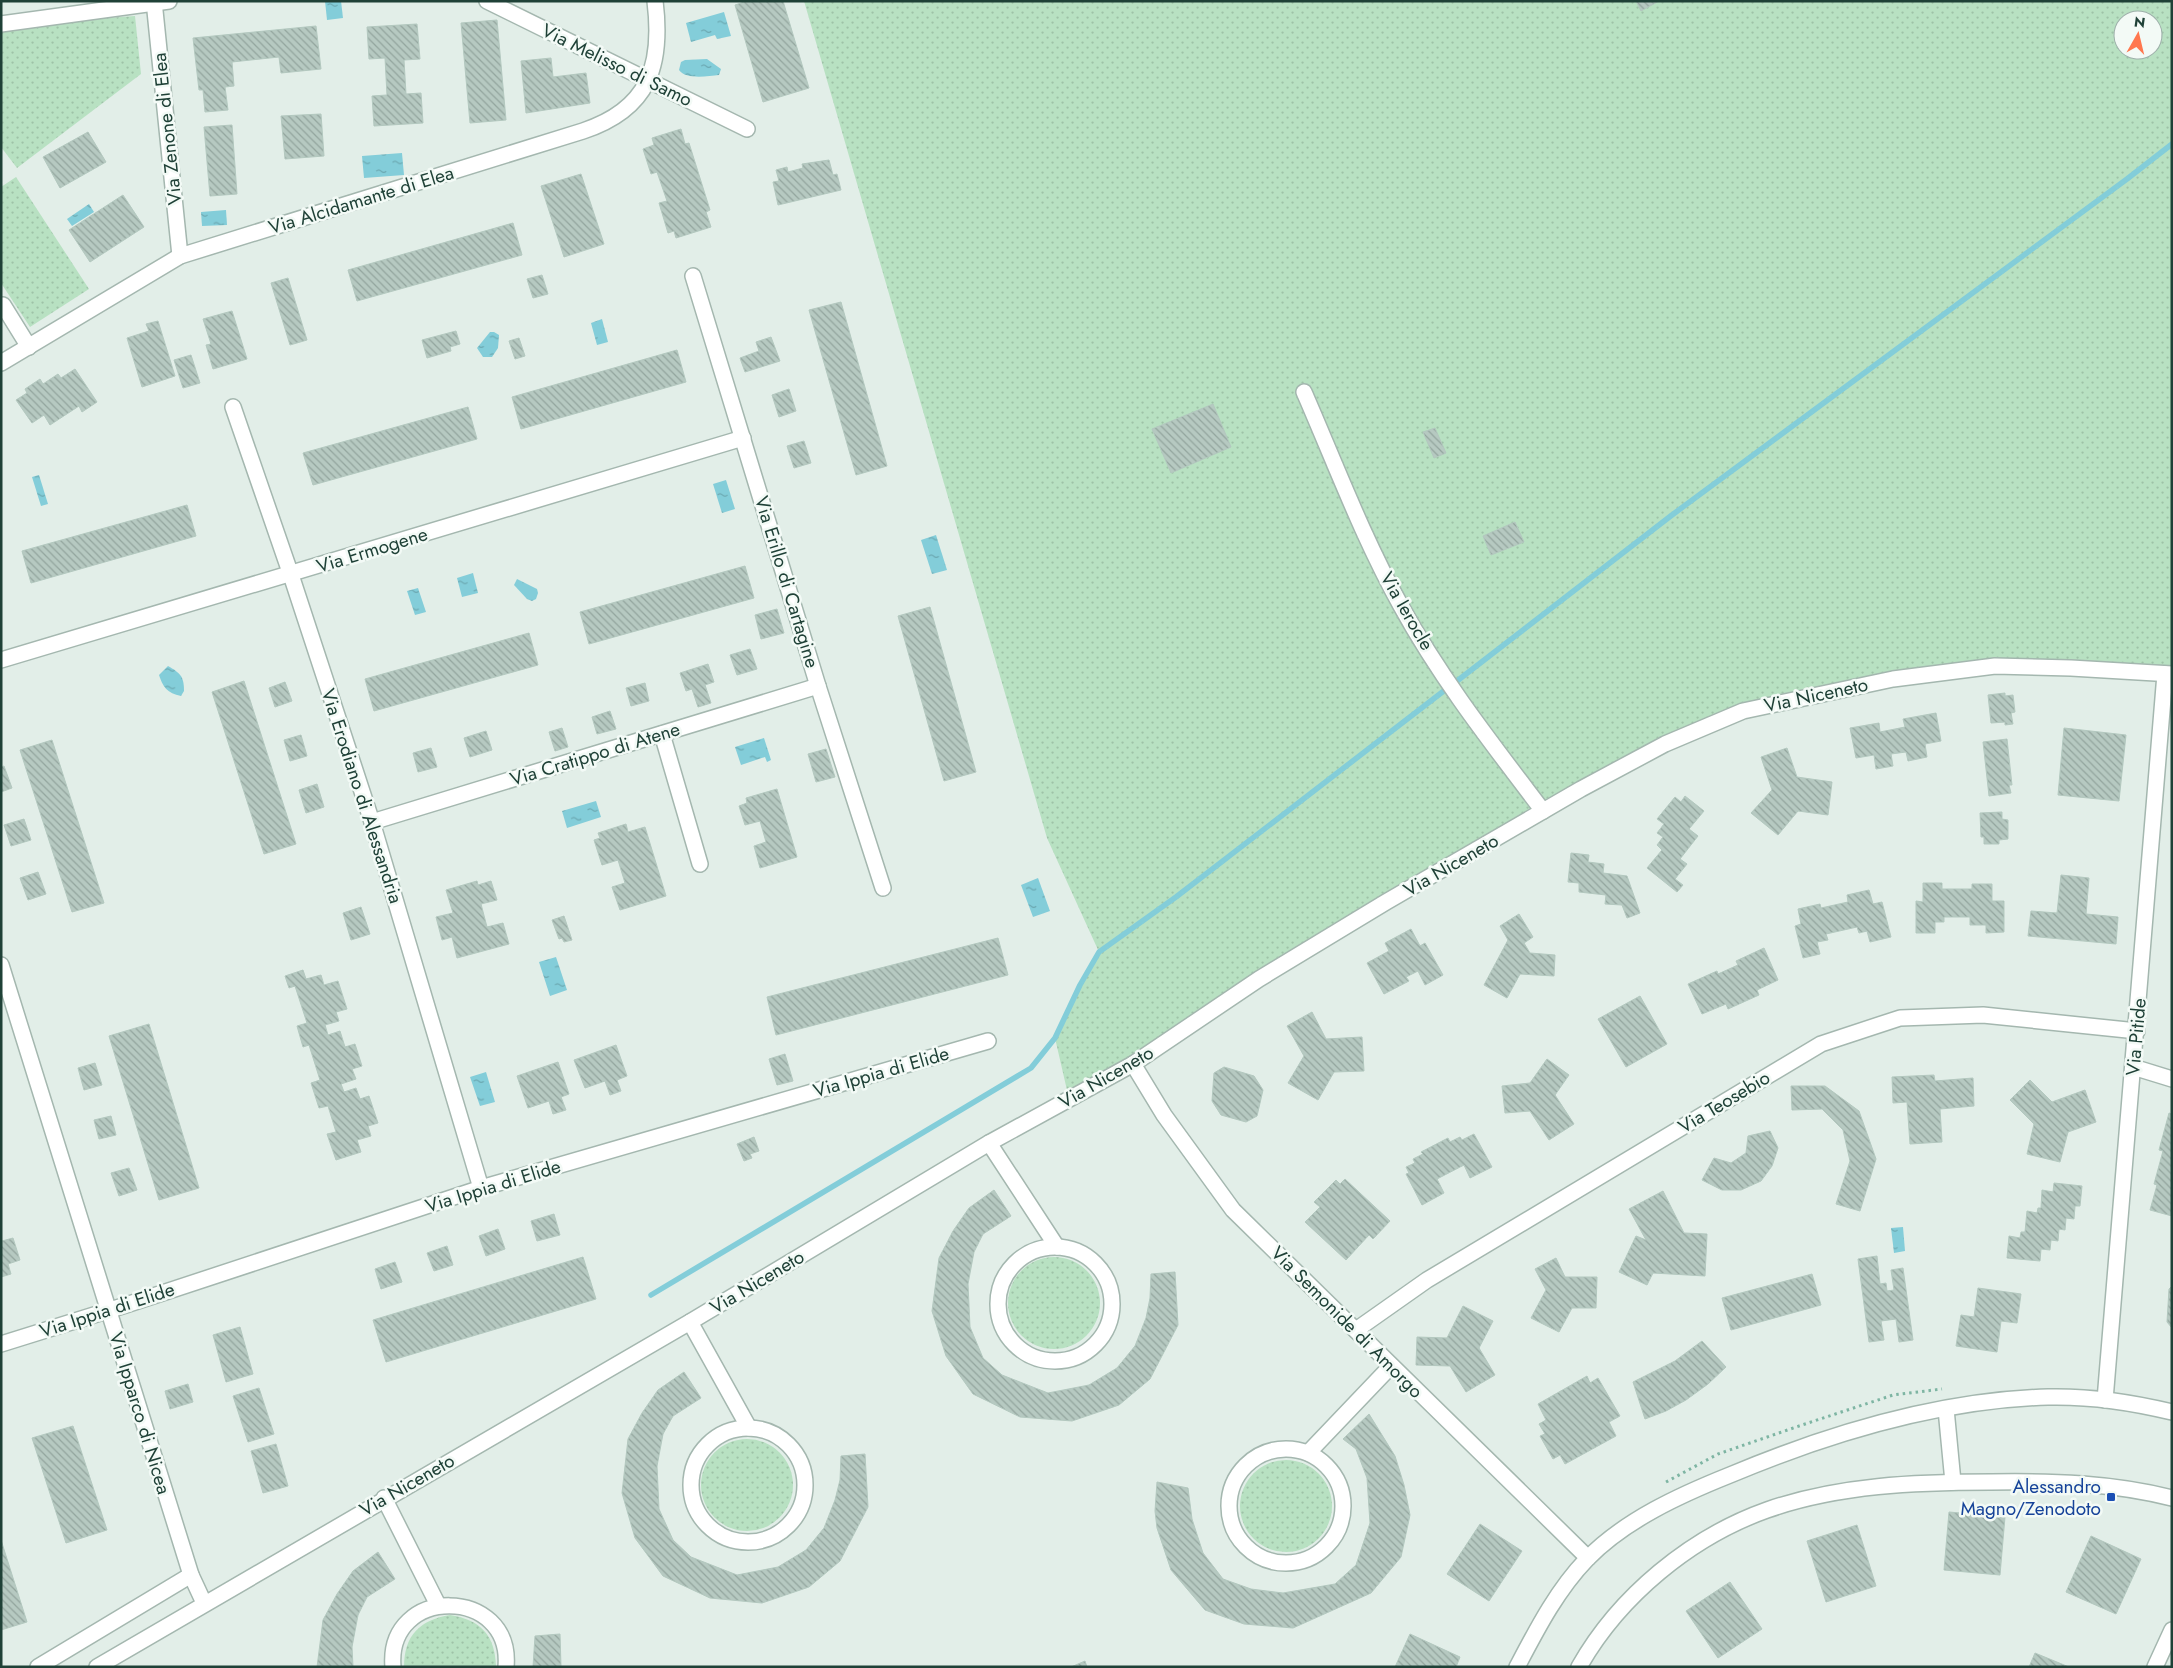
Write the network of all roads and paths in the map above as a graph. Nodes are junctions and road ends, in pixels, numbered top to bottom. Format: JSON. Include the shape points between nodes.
{"nodes":[{"id":1,"x":487,"y":1,"type":"edge"},
{"id":2,"x":655,"y":1,"type":"edge"},
{"id":3,"x":159,"y":2,"type":"edge"},
{"id":4,"x":1,"y":24,"type":"edge"},
{"id":5,"x":649,"y":82,"type":"junction"},
{"id":6,"x":747,"y":129,"type":"dead end"},
{"id":7,"x":180,"y":256,"type":"junction"},
{"id":8,"x":693,"y":276,"type":"dead end"},
{"id":9,"x":3,"y":306,"type":"dead end"},
{"id":10,"x":29,"y":347,"type":"junction"},
{"id":11,"x":1,"y":363,"type":"edge"},
{"id":12,"x":1304,"y":392,"type":"dead end"},
{"id":13,"x":232,"y":408,"type":"dead end"},
{"id":14,"x":742,"y":438,"type":"junction"},
{"id":15,"x":291,"y":575,"type":"junction"},
{"id":16,"x":1,"y":660,"type":"edge"},
{"id":17,"x":2168,"y":674,"type":"edge"},
{"id":18,"x":818,"y":686,"type":"junction"},
{"id":19,"x":662,"y":734,"type":"junction"},
{"id":20,"x":1543,"y":811,"type":"junction"},
{"id":21,"x":372,"y":822,"type":"junction"},
{"id":22,"x":700,"y":864,"type":"dead end"},
{"id":23,"x":883,"y":888,"type":"dead end"},
{"id":24,"x":1,"y":966,"type":"edge"},
{"id":25,"x":2137,"y":1031,"type":"junction"},
{"id":26,"x":988,"y":1041,"type":"dead end"},
{"id":27,"x":1133,"y":1064,"type":"junction"},
{"id":28,"x":2133,"y":1067,"type":"junction"},
{"id":29,"x":2172,"y":1079,"type":"edge"},
{"id":30,"x":989,"y":1142,"type":"junction"},
{"id":31,"x":481,"y":1188,"type":"junction"},
{"id":32,"x":1056,"y":1247,"type":"junction"},
{"id":33,"x":108,"y":1311,"type":"junction"},
{"id":34,"x":690,"y":1322,"type":"junction"},
{"id":35,"x":1356,"y":1330,"type":"junction"},
{"id":36,"x":1,"y":1344,"type":"edge"},
{"id":37,"x":1391,"y":1366,"type":"junction"},
{"id":38,"x":2105,"y":1400,"type":"junction"},
{"id":39,"x":1946,"y":1409,"type":"junction"},
{"id":40,"x":2172,"y":1412,"type":"edge"},
{"id":41,"x":749,"y":1428,"type":"junction"},
{"id":42,"x":1308,"y":1453,"type":"junction"},
{"id":43,"x":1953,"y":1482,"type":"junction"},
{"id":44,"x":384,"y":1498,"type":"junction"},
{"id":45,"x":2172,"y":1498,"type":"edge"},
{"id":46,"x":1588,"y":1558,"type":"junction"},
{"id":47,"x":191,"y":1574,"type":"junction"},
{"id":48,"x":204,"y":1602,"type":"junction"},
{"id":49,"x":438,"y":1605,"type":"junction"},
{"id":50,"x":2172,"y":1630,"type":"edge"},
{"id":51,"x":38,"y":1667,"type":"edge"},
{"id":52,"x":97,"y":1667,"type":"edge"},
{"id":53,"x":393,"y":1667,"type":"edge"},
{"id":54,"x":506,"y":1667,"type":"edge"},
{"id":55,"x":1518,"y":1667,"type":"edge"},
{"id":56,"x":1579,"y":1667,"type":"edge"},
{"id":57,"x":2155,"y":1667,"type":"edge"}],
"edges":[{"from":1,"to":5,"type":"street","name":"Via Melisso di Samo"},
{"from":2,"to":5,"type":"street","name":"Via Alcidamante di Elea","via":[[657,44]]},
{"from":3,"to":4,"type":"street"},
{"from":3,"to":7,"type":"street","name":"Via Zenone di Elea"},
{"from":5,"to":6,"type":"street","name":"Via Melisso di Samo"},
{"from":5,"to":7,"type":"street","name":"Via Alcidamante di Elea","via":[[618,114],[591,128]]},
{"from":7,"to":10,"type":"street","name":"Via Alcidamante di Elea"},
{"from":8,"to":14,"type":"street","name":"Via Erillo di Cartagine"},
{"from":9,"to":10,"type":"street"},
{"from":10,"to":11,"type":"street","name":"Via Alcidamante di Elea"},
{"from":12,"to":20,"type":"street","name":"Via Ierocle","via":[[1400,606],[1468,711]]},
{"from":13,"to":15,"type":"street","name":"Via Erodiano di Alessandria"},
{"from":14,"to":15,"type":"street","name":"Via Ermogene"},
{"from":14,"to":18,"type":"street","name":"Via Erillo di Cartagine"},
{"from":15,"to":16,"type":"street","name":"Via Ermogene"},
{"from":15,"to":21,"type":"street","name":"Via Erodiano di Alessandria"},
{"from":17,"to":20,"type":"street","name":"Via Niceneto","via":[[1995,666],[1894,679],[1743,711],[1674,740]]},
{"from":17,"to":25,"type":"street","name":"Via Pitide"},
{"from":18,"to":19,"type":"street","name":"Via Cratippo di Atene"},
{"from":18,"to":23,"type":"street","name":"Via Erillo di Cartagine"},
{"from":19,"to":21,"type":"street","name":"Via Cratippo di Atene"},
{"from":19,"to":22,"type":"street"},
{"from":20,"to":27,"type":"street","name":"Via Niceneto","via":[[1259,979]]},
{"from":21,"to":31,"type":"street","name":"Via Erodiano di Alessandria"},
{"from":24,"to":33,"type":"street","name":"Via Ipparco di Nicea"},
{"from":25,"to":28,"type":"street","name":"Via Pitide"},
{"from":25,"to":35,"type":"street","name":"Via Teosebio","via":[[1983,1015],[1900,1018],[1820,1044],[1427,1280]]},
{"from":26,"to":31,"type":"street","name":"Via Ippia di Elide"},
{"from":27,"to":30,"type":"street","name":"Via Niceneto"},
{"from":27,"to":35,"type":"street","name":"Via Semonide di Amorgo","via":[[1164,1115],[1233,1210]]},
{"from":28,"to":29,"type":"street"},
{"from":28,"to":38,"type":"street","name":"Via Pitide"},
{"from":30,"to":32,"type":"street"},
{"from":30,"to":34,"type":"street","name":"Via Niceneto"},
{"from":31,"to":33,"type":"street","name":"Via Ippia di Elide"},
{"from":32,"to":32,"type":"street","via":[[1039,1249],[1010,1269],[1001,1285],[998,1302],[1000,1320],[1020,1349],[1036,1358],[1054,1361],[1074,1358],[1091,1348],[1104,1334],[1112,1315],[1112,1295],[1106,1276],[1093,1261],[1076,1250]]},
{"from":33,"to":36,"type":"street","name":"Via Ippia di Elide"},
{"from":33,"to":47,"type":"street","name":"Via Ipparco di Nicea"},
{"from":34,"to":41,"type":"street"},
{"from":34,"to":44,"type":"street","name":"Via Niceneto"},
{"from":35,"to":37,"type":"street","name":"Via Semonide di Amorgo"},
{"from":37,"to":42,"type":"street"},
{"from":37,"to":46,"type":"street","name":"Via Semonide di Amorgo"},
{"from":38,"to":39,"type":"street","via":[[2046,1397]]},
{"from":38,"to":40,"type":"street"},
{"from":39,"to":43,"type":"street"},
{"from":39,"to":46,"type":"street","via":[[1846,1432],[1725,1477],[1641,1518]]},
{"from":41,"to":41,"type":"street","via":[[731,1430],[715,1438],[698,1458],[690,1484],[693,1502],[713,1531],[729,1539],[747,1542],[766,1540],[784,1530],[797,1515],[804,1496],[805,1477],[798,1458],[786,1442],[769,1432]]},
{"from":42,"to":42,"type":"street","via":[[1288,1449],[1269,1451],[1252,1460],[1230,1491],[1229,1510],[1234,1529],[1244,1545],[1260,1557],[1277,1562],[1296,1562],[1313,1556],[1328,1545],[1338,1530],[1343,1512],[1342,1494],[1335,1476],[1323,1462]]},
{"from":43,"to":45,"type":"street","via":[[2078,1484]]},
{"from":43,"to":56,"type":"street","via":[[1823,1495],[1769,1509],[1739,1523],[1685,1554],[1651,1580],[1611,1622]]},
{"from":44,"to":48,"type":"street","name":"Via Niceneto"},
{"from":44,"to":49,"type":"street"},
{"from":46,"to":55,"type":"street","via":[[1547,1612]]},
{"from":47,"to":48,"type":"street","name":"Via Ipparco di Nicea"},
{"from":47,"to":51,"type":"street"},
{"from":48,"to":52,"type":"street","name":"Via Niceneto"},
{"from":49,"to":53,"type":"street","via":[[406,1623],[397,1639]]},
{"from":49,"to":54,"type":"street","via":[[458,1605],[476,1611],[491,1622],[502,1638]]},
{"from":50,"to":57,"type":"street"}]}
